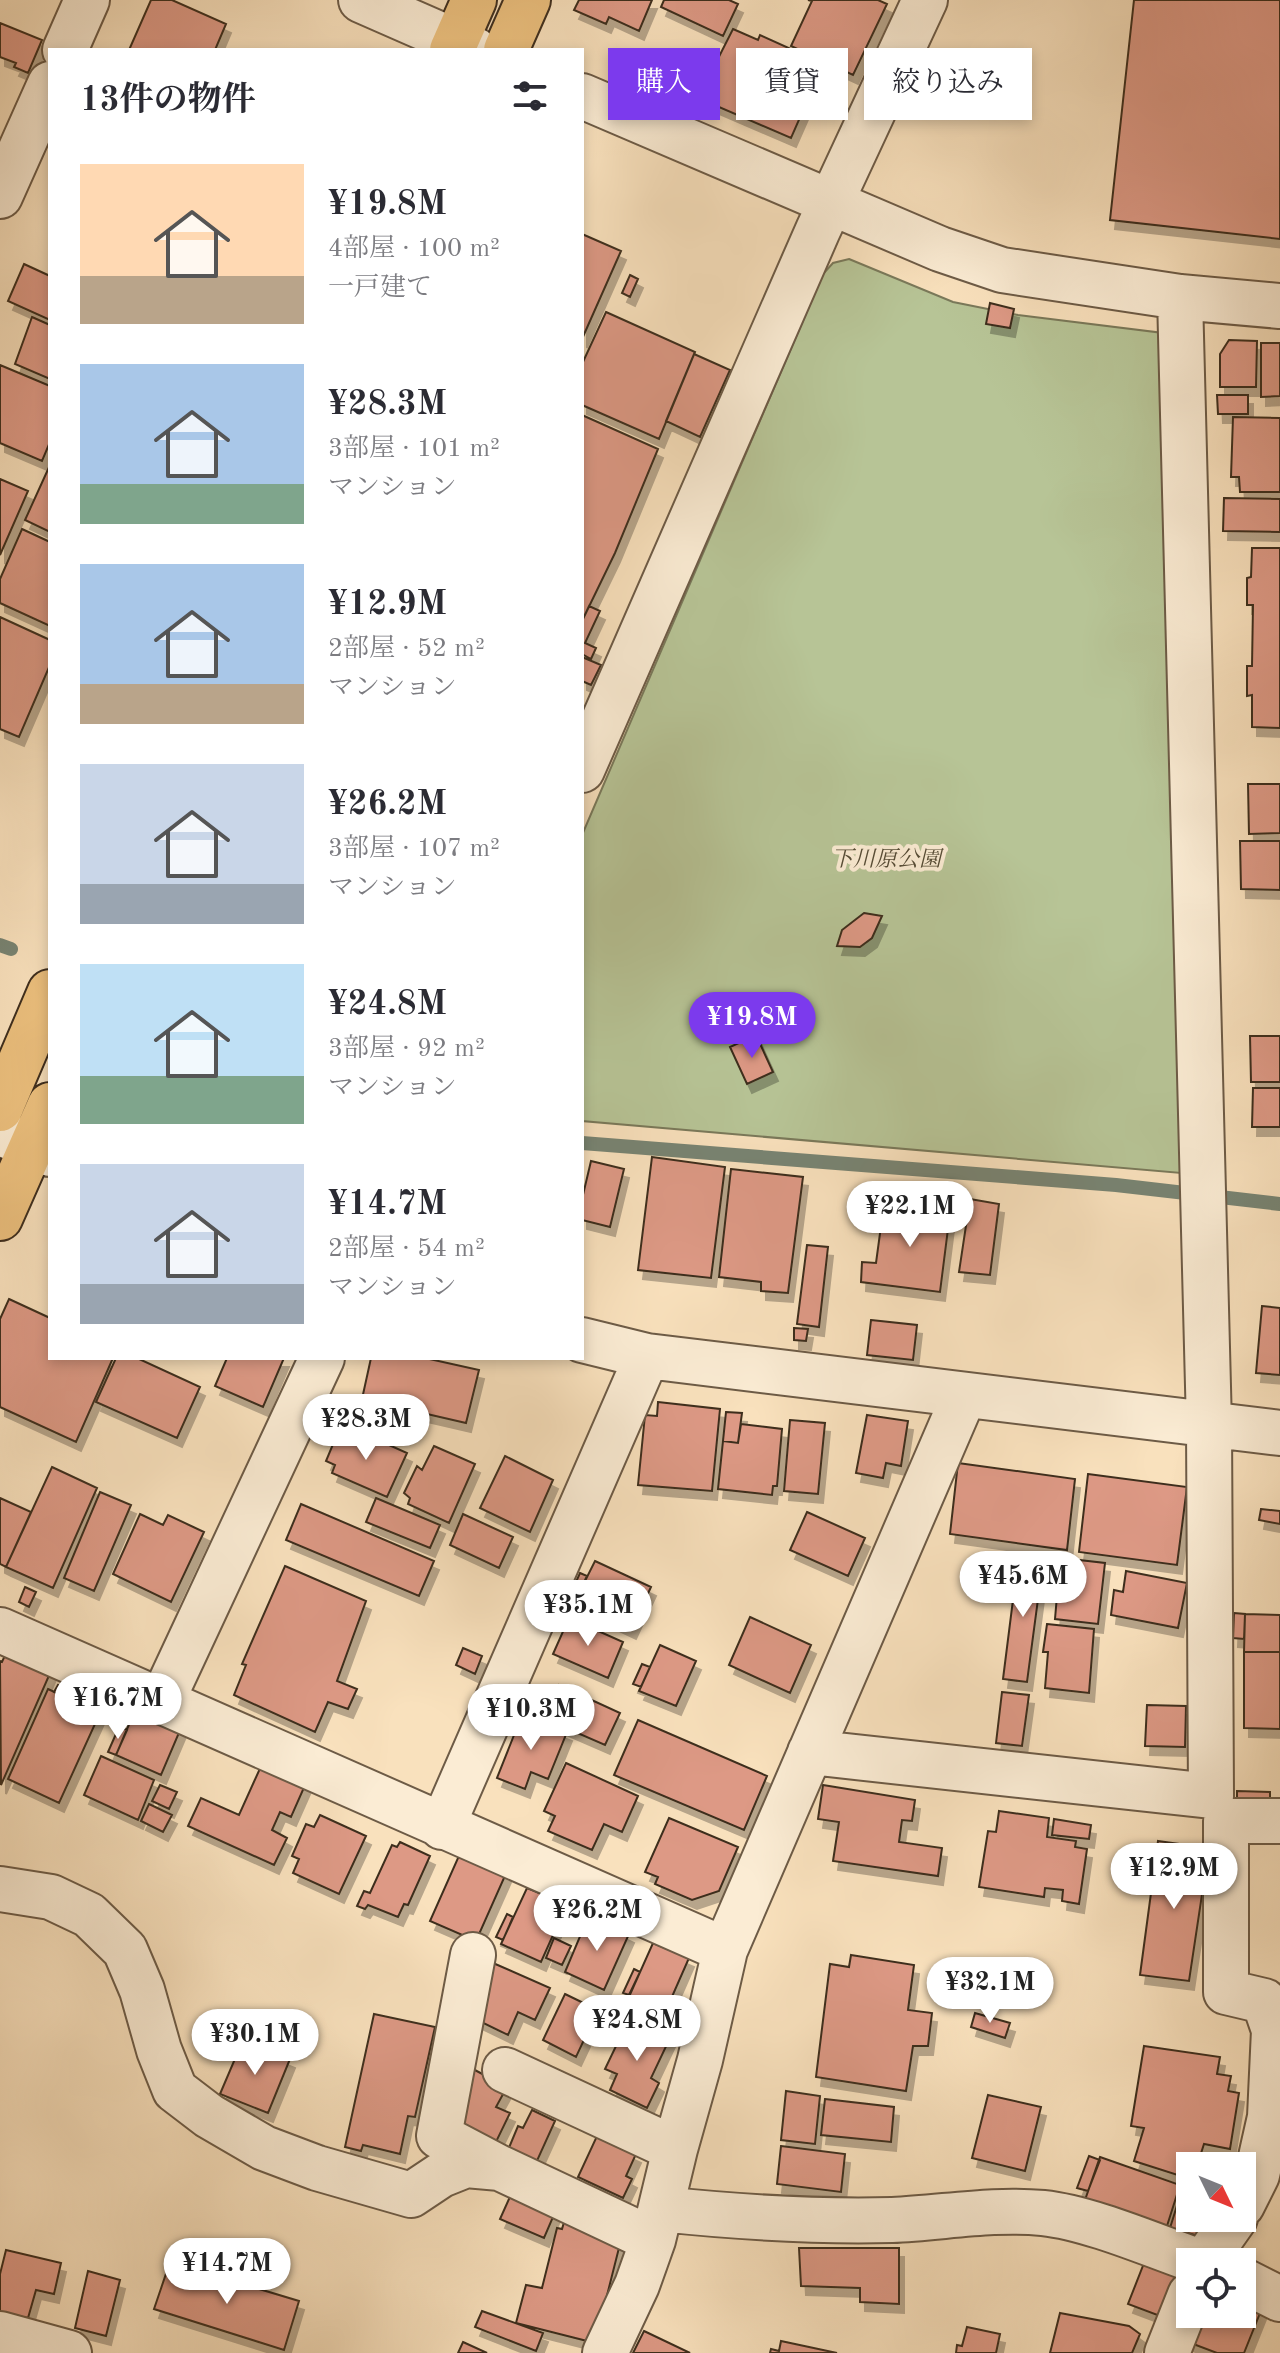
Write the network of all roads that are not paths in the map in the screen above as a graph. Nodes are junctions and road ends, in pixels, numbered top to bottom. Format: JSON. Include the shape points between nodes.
{"nodes":[{"id":1,"x":87,"y":0,"type":"edge"},
{"id":2,"x":361,"y":0,"type":"edge"},
{"id":3,"x":474,"y":0,"type":"edge"},
{"id":4,"x":528,"y":0,"type":"edge"},
{"id":5,"x":925,"y":0,"type":"edge"},
{"id":6,"x":461,"y":47,"type":"edge"},
{"id":7,"x":66,"y":48,"type":"edge"},
{"id":8,"x":507,"y":48,"type":"edge"},
{"id":9,"x":48,"y":88,"type":"edge"},
{"id":10,"x":584,"y":97,"type":"edge"},
{"id":11,"x":1,"y":190,"type":"edge"},
{"id":12,"x":830,"y":203,"type":"junction"},
{"id":13,"x":1180,"y":297,"type":"junction"},
{"id":14,"x":1280,"y":306,"type":"edge"},
{"id":15,"x":584,"y":765,"type":"edge"},
{"id":16,"x":48,"y":997,"type":"edge"},
{"id":17,"x":48,"y":1108,"type":"edge"},
{"id":18,"x":0,"y":1109,"type":"edge"},
{"id":19,"x":27,"y":1144,"type":"edge"},
{"id":20,"x":0,"y":1218,"type":"edge"},
{"id":21,"x":584,"y":1340,"type":"edge"},
{"id":22,"x":647,"y":1356,"type":"junction"},
{"id":23,"x":321,"y":1360,"type":"edge"},
{"id":24,"x":964,"y":1396,"type":"junction"},
{"id":25,"x":1209,"y":1425,"type":"junction"},
{"id":26,"x":1280,"y":1433,"type":"edge"},
{"id":27,"x":0,"y":1630,"type":"edge"},
{"id":28,"x":162,"y":1701,"type":"junction"},
{"id":29,"x":810,"y":1752,"type":"junction"},
{"id":30,"x":1280,"y":1821,"type":"edge"},
{"id":31,"x":442,"y":1827,"type":"junction"},
{"id":32,"x":0,"y":1889,"type":"edge"},
{"id":33,"x":725,"y":1950,"type":"junction"},
{"id":34,"x":473,"y":1955,"type":"dead end"},
{"id":35,"x":505,"y":2070,"type":"dead end"},
{"id":36,"x":675,"y":2149,"type":"junction"},
{"id":37,"x":500,"y":2168,"type":"junction"},
{"id":38,"x":1256,"y":2177,"type":"edge"},
{"id":39,"x":657,"y":2224,"type":"junction"},
{"id":40,"x":1176,"y":2253,"type":"edge"},
{"id":41,"x":1256,"y":2287,"type":"edge"},
{"id":42,"x":1280,"y":2299,"type":"edge"},
{"id":43,"x":1177,"y":2328,"type":"edge"},
{"id":44,"x":0,"y":2334,"type":"edge"},
{"id":45,"x":69,"y":2353,"type":"edge"},
{"id":46,"x":605,"y":2353,"type":"edge"},
{"id":47,"x":1167,"y":2353,"type":"edge"}],
"edges":[{"from":1,"to":7,"type":"street"},
{"from":2,"to":6,"type":"street"},
{"from":3,"to":6,"type":"highway"},
{"from":4,"to":8,"type":"highway"},
{"from":5,"to":12,"type":"street"},
{"from":9,"to":11,"type":"street"},
{"from":10,"to":12,"type":"street"},
{"from":12,"to":13,"type":"street","via":[[1002,270]]},
{"from":12,"to":15,"type":"street"},
{"from":13,"to":14,"type":"street"},
{"from":13,"to":25,"type":"street"},
{"from":16,"to":18,"type":"highway"},
{"from":17,"to":19,"type":"highway"},
{"from":19,"to":20,"type":"highway"},
{"from":21,"to":22,"type":"street"},
{"from":22,"to":24,"type":"street"},
{"from":22,"to":31,"type":"street"},
{"from":23,"to":28,"type":"street"},
{"from":24,"to":25,"type":"street"},
{"from":24,"to":29,"type":"street"},
{"from":25,"to":26,"type":"street"},
{"from":25,"to":29,"type":"street","via":[[1211,1796]]},
{"from":27,"to":28,"type":"street"},
{"from":28,"to":31,"type":"street"},
{"from":29,"to":33,"type":"street"},
{"from":30,"to":38,"type":"street","via":[[1226,1821],[1226,1992],[1264,2001],[1274,2030],[1270,2117]]},
{"from":31,"to":33,"type":"street"},
{"from":32,"to":37,"type":"street","via":[[51,1897],[89,1915],[125,1950],[175,2090],[264,2148],[411,2195],[466,2165]]},
{"from":33,"to":36,"type":"street"},
{"from":34,"to":37,"type":"street","via":[[439,2136]]},
{"from":35,"to":36,"type":"street"},
{"from":36,"to":39,"type":"street"},
{"from":37,"to":39,"type":"street"},
{"from":39,"to":40,"type":"street","via":[[1045,2213]]},
{"from":39,"to":46,"type":"street","via":[[637,2285]]},
{"from":41,"to":42,"type":"street"},
{"from":43,"to":47,"type":"street"},
{"from":44,"to":45,"type":"street"}]}
